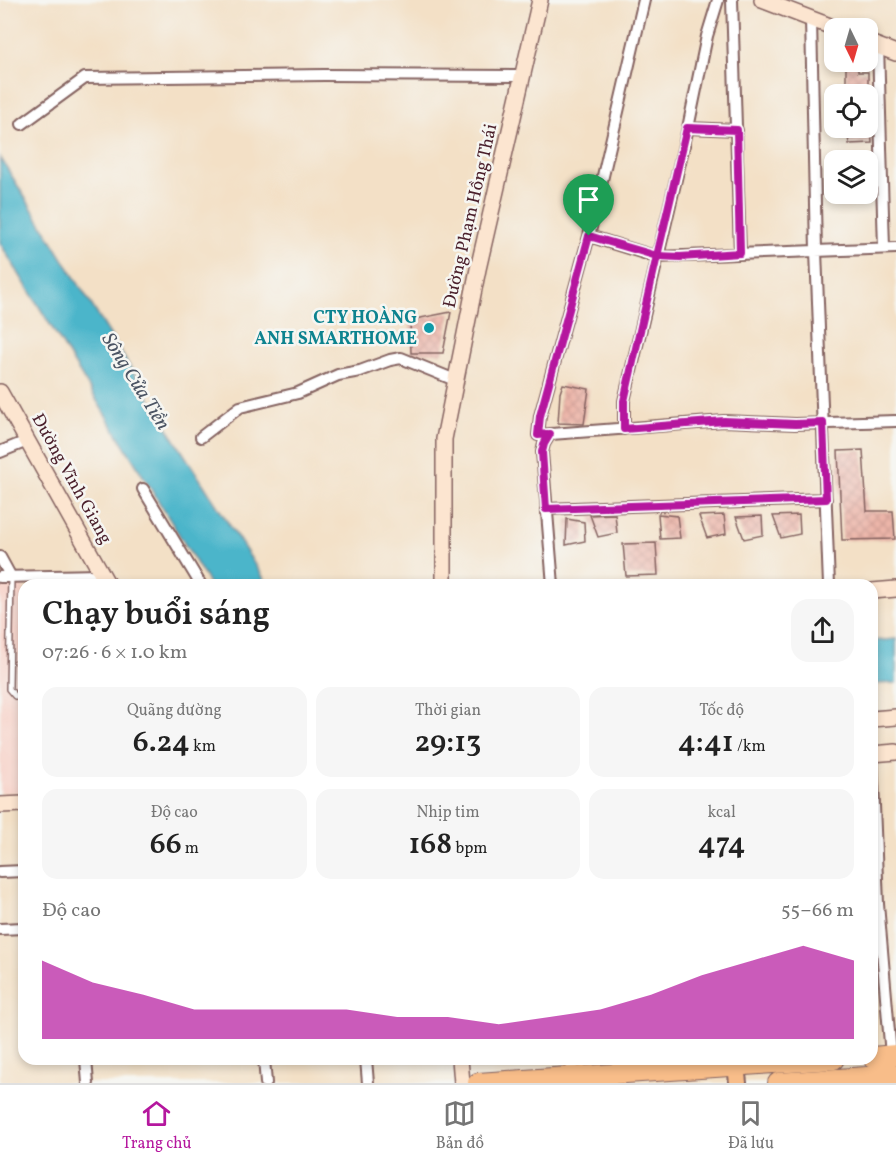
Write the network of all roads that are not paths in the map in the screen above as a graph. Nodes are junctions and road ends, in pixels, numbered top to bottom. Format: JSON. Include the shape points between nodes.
{"nodes":[{"id":1,"x":540,"y":0,"type":"edge"},
{"id":2,"x":644,"y":0,"type":"edge"},
{"id":3,"x":718,"y":0,"type":"edge"},
{"id":4,"x":732,"y":0,"type":"edge"},
{"id":5,"x":762,"y":0,"type":"edge"},
{"id":6,"x":811,"y":19,"type":"junction"},
{"id":7,"x":824,"y":24,"type":"edge"},
{"id":8,"x":878,"y":46,"type":"edge"},
{"id":9,"x":896,"y":53,"type":"edge"},
{"id":10,"x":875,"y":72,"type":"edge"},
{"id":11,"x":523,"y":76,"type":"junction"},
{"id":12,"x":22,"y":124,"type":"dead end"},
{"id":13,"x":687,"y":128,"type":"junction"},
{"id":14,"x":737,"y":130,"type":"junction"},
{"id":15,"x":589,"y":236,"type":"junction"},
{"id":16,"x":884,"y":248,"type":"junction"},
{"id":17,"x":896,"y":248,"type":"edge"},
{"id":18,"x":816,"y":251,"type":"junction"},
{"id":19,"x":740,"y":253,"type":"junction"},
{"id":20,"x":657,"y":256,"type":"junction"},
{"id":21,"x":455,"y":380,"type":"junction"},
{"id":22,"x":0,"y":392,"type":"edge"},
{"id":23,"x":896,"y":421,"type":"edge"},
{"id":24,"x":823,"y":423,"type":"junction"},
{"id":25,"x":624,"y":429,"type":"junction"},
{"id":26,"x":550,"y":434,"type":"junction"},
{"id":27,"x":201,"y":437,"type":"dead end"},
{"id":28,"x":27,"y":441,"type":"junction"},
{"id":29,"x":0,"y":452,"type":"edge"},
{"id":30,"x":143,"y":489,"type":"dead end"},
{"id":31,"x":826,"y":499,"type":"junction"},
{"id":32,"x":546,"y":509,"type":"junction"},
{"id":33,"x":0,"y":557,"type":"edge"},
{"id":34,"x":6,"y":577,"type":"edge"},
{"id":35,"x":71,"y":579,"type":"edge"},
{"id":36,"x":103,"y":579,"type":"edge"},
{"id":37,"x":197,"y":579,"type":"edge"},
{"id":38,"x":445,"y":579,"type":"edge"},
{"id":39,"x":552,"y":579,"type":"edge"},
{"id":40,"x":829,"y":579,"type":"edge"},
{"id":41,"x":896,"y":589,"type":"edge"},
{"id":42,"x":878,"y":590,"type":"edge"},
{"id":43,"x":18,"y":697,"type":"edge"},
{"id":44,"x":896,"y":717,"type":"edge"},
{"id":45,"x":878,"y":718,"type":"edge"},
{"id":46,"x":896,"y":752,"type":"edge"},
{"id":47,"x":878,"y":754,"type":"edge"},
{"id":48,"x":18,"y":804,"type":"edge"},
{"id":49,"x":0,"y":805,"type":"edge"},
{"id":50,"x":18,"y":871,"type":"edge"},
{"id":51,"x":0,"y":872,"type":"edge"},
{"id":52,"x":878,"y":925,"type":"edge"},
{"id":53,"x":18,"y":928,"type":"edge"},
{"id":54,"x":0,"y":929,"type":"edge"},
{"id":55,"x":886,"y":1056,"type":"edge"},
{"id":56,"x":86,"y":1065,"type":"edge"},
{"id":57,"x":264,"y":1065,"type":"edge"},
{"id":58,"x":366,"y":1065,"type":"edge"},
{"id":59,"x":460,"y":1065,"type":"edge"},
{"id":60,"x":775,"y":1065,"type":"edge"},
{"id":61,"x":572,"y":1068,"type":"edge"},
{"id":62,"x":736,"y":1069,"type":"edge"},
{"id":63,"x":896,"y":1075,"type":"edge"},
{"id":64,"x":88,"y":1083,"type":"edge"},
{"id":65,"x":266,"y":1083,"type":"edge"},
{"id":66,"x":368,"y":1083,"type":"edge"},
{"id":67,"x":462,"y":1083,"type":"edge"},
{"id":68,"x":478,"y":1083,"type":"edge"},
{"id":69,"x":778,"y":1083,"type":"edge"}],
"edges":[{"from":1,"to":11,"type":"main road","name":"Đường Phạm Hồng Thái"},
{"from":2,"to":15,"type":"street"},
{"from":3,"to":13,"type":"street"},
{"from":4,"to":14,"type":"street"},
{"from":5,"to":6,"type":"main road"},
{"from":6,"to":7,"type":"main road"},
{"from":6,"to":18,"type":"street"},
{"from":8,"to":9,"type":"main road"},
{"from":10,"to":16,"type":"street"},
{"from":11,"to":12,"type":"street","via":[[85,78]]},
{"from":11,"to":21,"type":"main road","name":"Đường Phạm Hồng Thái"},
{"from":13,"to":14,"type":"street"},
{"from":13,"to":20,"type":"street"},
{"from":14,"to":19,"type":"street"},
{"from":15,"to":20,"type":"street"},
{"from":15,"to":26,"type":"street","via":[[540,416],[538,435]]},
{"from":16,"to":17,"type":"street"},
{"from":16,"to":18,"type":"street"},
{"from":18,"to":19,"type":"street"},
{"from":18,"to":24,"type":"street"},
{"from":19,"to":20,"type":"street"},
{"from":20,"to":25,"type":"street","via":[[624,401]]},
{"from":21,"to":27,"type":"street","via":[[400,358],[390,360],[338,375],[298,393],[240,407]]},
{"from":21,"to":38,"type":"main road","name":"Đường Phạm Hồng Thái","via":[[444,439]]},
{"from":22,"to":28,"type":"main road","name":"Đường Vĩnh Giang"},
{"from":23,"to":24,"type":"street"},
{"from":24,"to":25,"type":"street","via":[[724,421]]},
{"from":24,"to":31,"type":"street"},
{"from":25,"to":26,"type":"street"},
{"from":26,"to":32,"type":"street","via":[[542,452]]},
{"from":28,"to":29,"type":"street"},
{"from":28,"to":36,"type":"main road","name":"Đường Vĩnh Giang"},
{"from":30,"to":37,"type":"street"},
{"from":31,"to":32,"type":"street"},
{"from":31,"to":40,"type":"street"},
{"from":32,"to":39,"type":"street"},
{"from":33,"to":34,"type":"street"},
{"from":34,"to":35,"type":"street"},
{"from":34,"to":43,"type":"lane","via":[[9,689]]},
{"from":41,"to":42,"type":"main road"},
{"from":44,"to":45,"type":"main road"},
{"from":46,"to":47,"type":"main road"},
{"from":48,"to":49,"type":"main road"},
{"from":50,"to":51,"type":"street"},
{"from":52,"to":55,"type":"street"},
{"from":53,"to":54,"type":"street"},
{"from":56,"to":64,"type":"street"},
{"from":57,"to":65,"type":"street"},
{"from":58,"to":66,"type":"street"},
{"from":59,"to":67,"type":"main road"},
{"from":60,"to":62,"type":"highway"},
{"from":61,"to":62,"type":"highway"},
{"from":61,"to":68,"type":"highway"},
{"from":63,"to":69,"type":"highway"}]}
